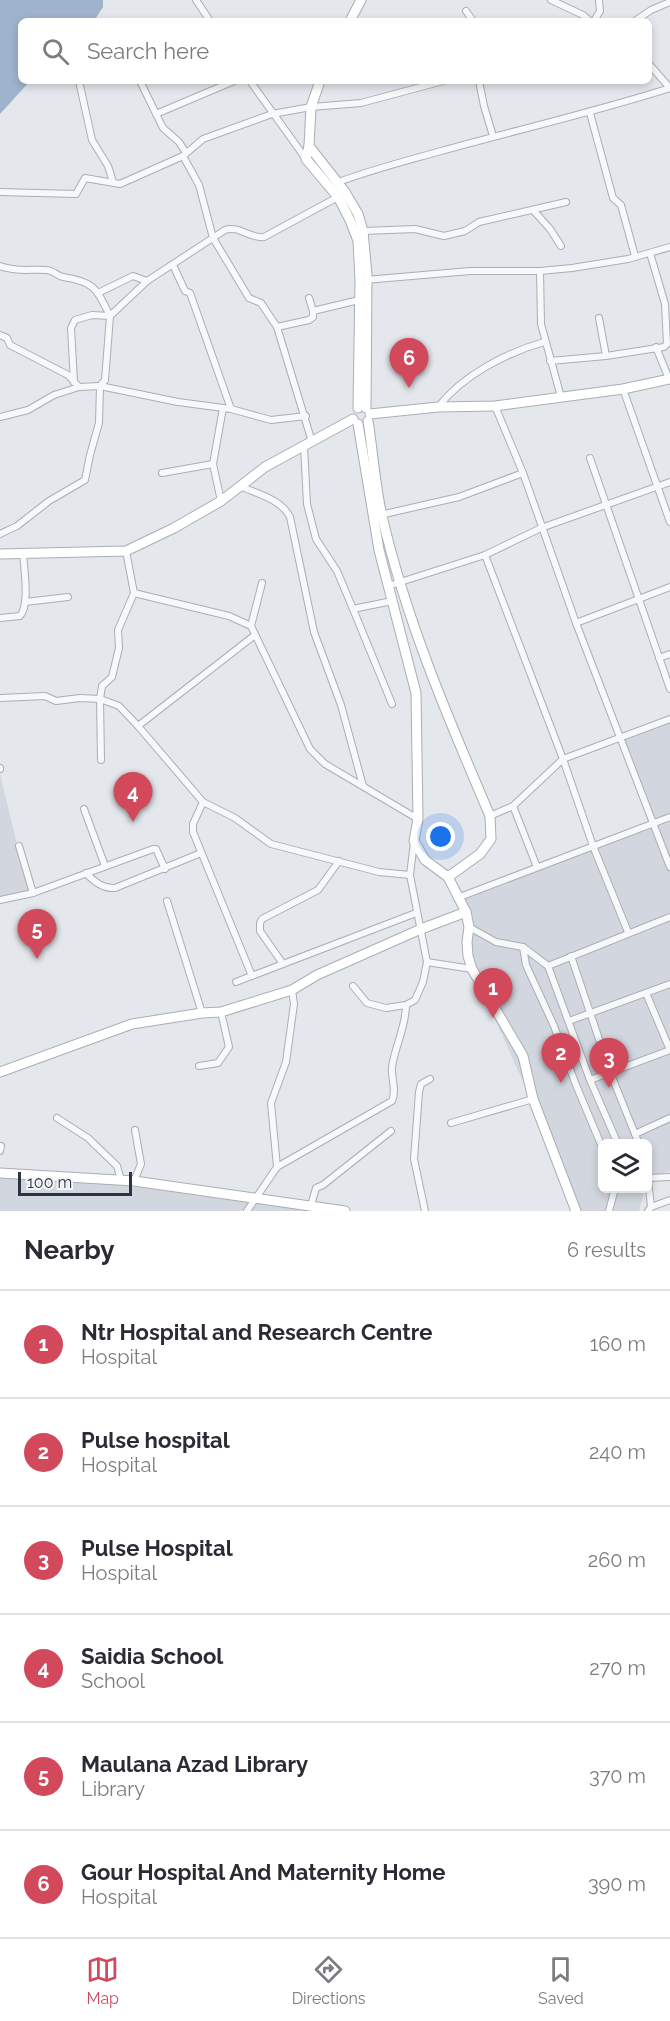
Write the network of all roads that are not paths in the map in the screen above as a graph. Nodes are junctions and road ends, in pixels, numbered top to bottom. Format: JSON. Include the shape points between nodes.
{"nodes":[{"id":1,"x":196,"y":0,"type":"edge"},
{"id":2,"x":361,"y":0,"type":"edge"},
{"id":3,"x":551,"y":0,"type":"edge"},
{"id":4,"x":599,"y":0,"type":"edge"},
{"id":5,"x":670,"y":2,"type":"edge"},
{"id":6,"x":466,"y":12,"type":"dead end"},
{"id":7,"x":208,"y":18,"type":"edge"},
{"id":8,"x":352,"y":18,"type":"edge"},
{"id":9,"x":471,"y":18,"type":"edge"},
{"id":10,"x":588,"y":18,"type":"edge"},
{"id":11,"x":594,"y":18,"type":"edge"},
{"id":12,"x":639,"y":18,"type":"edge"},
{"id":13,"x":652,"y":67,"type":"edge"},
{"id":14,"x":80,"y":84,"type":"edge"},
{"id":15,"x":141,"y":84,"type":"edge"},
{"id":16,"x":227,"y":84,"type":"edge"},
{"id":17,"x":252,"y":84,"type":"edge"},
{"id":18,"x":319,"y":84,"type":"edge"},
{"id":19,"x":432,"y":84,"type":"edge"},
{"id":20,"x":480,"y":84,"type":"edge"},
{"id":21,"x":670,"y":88,"type":"edge"},
{"id":22,"x":311,"y":108,"type":"junction"},
{"id":23,"x":590,"y":113,"type":"junction"},
{"id":24,"x":156,"y":114,"type":"junction"},
{"id":25,"x":272,"y":114,"type":"junction"},
{"id":26,"x":493,"y":136,"type":"junction"},
{"id":27,"x":309,"y":146,"type":"junction"},
{"id":28,"x":184,"y":155,"type":"junction"},
{"id":29,"x":306,"y":159,"type":"junction"},
{"id":30,"x":113,"y":182,"type":"junction"},
{"id":31,"x":333,"y":185,"type":"junction"},
{"id":32,"x":0,"y":192,"type":"edge"},
{"id":33,"x":338,"y":197,"type":"junction"},
{"id":34,"x":566,"y":202,"type":"dead end"},
{"id":35,"x":533,"y":210,"type":"junction"},
{"id":36,"x":363,"y":231,"type":"junction"},
{"id":37,"x":213,"y":238,"type":"junction"},
{"id":38,"x":561,"y":246,"type":"dead end"},
{"id":39,"x":670,"y":247,"type":"edge"},
{"id":40,"x":650,"y":253,"type":"junction"},
{"id":41,"x":635,"y":256,"type":"junction"},
{"id":42,"x":173,"y":265,"type":"junction"},
{"id":43,"x":0,"y":266,"type":"edge"},
{"id":44,"x":540,"y":271,"type":"junction"},
{"id":45,"x":364,"y":280,"type":"junction"},
{"id":46,"x":147,"y":281,"type":"junction"},
{"id":47,"x":98,"y":293,"type":"junction"},
{"id":48,"x":309,"y":298,"type":"dead end"},
{"id":49,"x":359,"y":300,"type":"junction"},
{"id":50,"x":313,"y":311,"type":"junction"},
{"id":51,"x":110,"y":316,"type":"junction"},
{"id":52,"x":599,"y":318,"type":"dead end"},
{"id":53,"x":277,"y":327,"type":"junction"},
{"id":54,"x":0,"y":335,"type":"edge"},
{"id":55,"x":544,"y":342,"type":"junction"},
{"id":56,"x":656,"y":347,"type":"junction"},
{"id":57,"x":606,"y":356,"type":"junction"},
{"id":58,"x":550,"y":361,"type":"junction"},
{"id":59,"x":670,"y":379,"type":"edge"},
{"id":60,"x":77,"y":384,"type":"junction"},
{"id":61,"x":100,"y":386,"type":"junction"},
{"id":62,"x":623,"y":389,"type":"junction"},
{"id":63,"x":561,"y":397,"type":"junction"},
{"id":64,"x":495,"y":406,"type":"junction"},
{"id":65,"x":438,"y":407,"type":"junction"},
{"id":66,"x":223,"y":408,"type":"junction"},
{"id":67,"x":231,"y":409,"type":"junction"},
{"id":68,"x":365,"y":412,"type":"junction"},
{"id":69,"x":306,"y":416,"type":"junction"},
{"id":70,"x":0,"y":417,"type":"edge"},
{"id":71,"x":356,"y":422,"type":"junction"},
{"id":72,"x":308,"y":444,"type":"junction"},
{"id":73,"x":590,"y":458,"type":"dead end"},
{"id":74,"x":213,"y":464,"type":"junction"},
{"id":75,"x":162,"y":473,"type":"dead end"},
{"id":76,"x":522,"y":473,"type":"junction"},
{"id":77,"x":670,"y":482,"type":"edge"},
{"id":78,"x":239,"y":485,"type":"junction"},
{"id":79,"x":657,"y":487,"type":"junction"},
{"id":80,"x":221,"y":501,"type":"junction"},
{"id":81,"x":606,"y":504,"type":"junction"},
{"id":82,"x":377,"y":516,"type":"junction"},
{"id":83,"x":670,"y":520,"type":"edge"},
{"id":84,"x":541,"y":528,"type":"junction"},
{"id":85,"x":0,"y":534,"type":"edge"},
{"id":86,"x":126,"y":551,"type":"junction"},
{"id":87,"x":23,"y":553,"type":"junction"},
{"id":88,"x":0,"y":554,"type":"edge"},
{"id":89,"x":484,"y":555,"type":"junction"},
{"id":90,"x":399,"y":582,"type":"junction"},
{"id":91,"x":262,"y":583,"type":"dead end"},
{"id":92,"x":388,"y":586,"type":"junction"},
{"id":93,"x":670,"y":587,"type":"edge"},
{"id":94,"x":134,"y":593,"type":"junction"},
{"id":95,"x":68,"y":597,"type":"dead end"},
{"id":96,"x":639,"y":600,"type":"junction"},
{"id":97,"x":392,"y":601,"type":"junction"},
{"id":98,"x":25,"y":602,"type":"junction"},
{"id":99,"x":353,"y":609,"type":"junction"},
{"id":100,"x":0,"y":618,"type":"edge"},
{"id":101,"x":576,"y":623,"type":"junction"},
{"id":102,"x":251,"y":626,"type":"junction"},
{"id":103,"x":416,"y":629,"type":"junction"},
{"id":104,"x":401,"y":633,"type":"junction"},
{"id":105,"x":255,"y":635,"type":"junction"},
{"id":106,"x":670,"y":654,"type":"edge"},
{"id":107,"x":659,"y":658,"type":"junction"},
{"id":108,"x":670,"y":689,"type":"edge"},
{"id":109,"x":0,"y":698,"type":"edge"},
{"id":110,"x":100,"y":699,"type":"junction"},
{"id":111,"x":392,"y":704,"type":"dead end"},
{"id":112,"x":670,"y":719,"type":"edge"},
{"id":113,"x":138,"y":726,"type":"junction"},
{"id":114,"x":620,"y":737,"type":"junction"},
{"id":115,"x":563,"y":759,"type":"junction"},
{"id":116,"x":101,"y":760,"type":"dead end"},
{"id":117,"x":363,"y":786,"type":"junction"},
{"id":118,"x":203,"y":802,"type":"junction"},
{"id":119,"x":513,"y":806,"type":"junction"},
{"id":120,"x":84,"y":809,"type":"dead end"},
{"id":121,"x":490,"y":816,"type":"junction"},
{"id":122,"x":670,"y":817,"type":"edge"},
{"id":123,"x":418,"y":819,"type":"junction"},
{"id":124,"x":652,"y":824,"type":"junction"},
{"id":125,"x":414,"y":841,"type":"junction"},
{"id":126,"x":19,"y":846,"type":"dead end"},
{"id":127,"x":592,"y":846,"type":"junction"},
{"id":128,"x":201,"y":853,"type":"junction"},
{"id":129,"x":339,"y":861,"type":"junction"},
{"id":130,"x":105,"y":866,"type":"junction"},
{"id":131,"x":537,"y":867,"type":"junction"},
{"id":132,"x":670,"y":867,"type":"edge"},
{"id":133,"x":165,"y":869,"type":"junction"},
{"id":134,"x":86,"y":873,"type":"junction"},
{"id":135,"x":410,"y":875,"type":"junction"},
{"id":136,"x":448,"y":877,"type":"junction"},
{"id":137,"x":33,"y":892,"type":"junction"},
{"id":138,"x":457,"y":898,"type":"junction"},
{"id":139,"x":0,"y":900,"type":"edge"},
{"id":140,"x":167,"y":901,"type":"dead end"},
{"id":141,"x":466,"y":912,"type":"junction"},
{"id":142,"x":416,"y":913,"type":"junction"},
{"id":143,"x":670,"y":917,"type":"edge"},
{"id":144,"x":468,"y":927,"type":"junction"},
{"id":145,"x":421,"y":929,"type":"junction"},
{"id":146,"x":628,"y":932,"type":"junction"},
{"id":147,"x":523,"y":946,"type":"junction"},
{"id":148,"x":571,"y":956,"type":"junction"},
{"id":149,"x":427,"y":962,"type":"junction"},
{"id":150,"x":283,"y":964,"type":"junction"},
{"id":151,"x":548,"y":966,"type":"junction"},
{"id":152,"x":472,"y":969,"type":"junction"},
{"id":153,"x":252,"y":976,"type":"junction"},
{"id":154,"x":236,"y":982,"type":"dead end"},
{"id":155,"x":670,"y":984,"type":"edge"},
{"id":156,"x":353,"y":986,"type":"dead end"},
{"id":157,"x":292,"y":990,"type":"junction"},
{"id":158,"x":646,"y":993,"type":"junction"},
{"id":159,"x":406,"y":1005,"type":"junction"},
{"id":160,"x":202,"y":1012,"type":"junction"},
{"id":161,"x":221,"y":1012,"type":"junction"},
{"id":162,"x":590,"y":1014,"type":"junction"},
{"id":163,"x":569,"y":1021,"type":"junction"},
{"id":164,"x":670,"y":1050,"type":"edge"},
{"id":165,"x":199,"y":1066,"type":"dead end"},
{"id":166,"x":0,"y":1072,"type":"edge"},
{"id":167,"x":610,"y":1072,"type":"junction"},
{"id":168,"x":430,"y":1079,"type":"dead end"},
{"id":169,"x":590,"y":1080,"type":"junction"},
{"id":170,"x":533,"y":1099,"type":"junction"},
{"id":171,"x":670,"y":1118,"type":"edge"},
{"id":172,"x":57,"y":1119,"type":"dead end"},
{"id":173,"x":451,"y":1123,"type":"dead end"},
{"id":174,"x":135,"y":1130,"type":"dead end"},
{"id":175,"x":391,"y":1131,"type":"dead end"},
{"id":176,"x":635,"y":1134,"type":"junction"},
{"id":177,"x":600,"y":1139,"type":"edge"},
{"id":178,"x":616,"y":1139,"type":"edge"},
{"id":179,"x":637,"y":1139,"type":"edge"},
{"id":180,"x":1,"y":1146,"type":"edge"},
{"id":181,"x":0,"y":1151,"type":"edge"},
{"id":182,"x":277,"y":1167,"type":"junction"},
{"id":183,"x":0,"y":1173,"type":"edge"},
{"id":184,"x":670,"y":1177,"type":"edge"},
{"id":185,"x":652,"y":1178,"type":"edge"},
{"id":186,"x":121,"y":1180,"type":"junction"},
{"id":187,"x":134,"y":1181,"type":"junction"},
{"id":188,"x":614,"y":1193,"type":"edge"},
{"id":189,"x":649,"y":1193,"type":"edge"},
{"id":190,"x":255,"y":1197,"type":"junction"},
{"id":191,"x":670,"y":1200,"type":"edge"},
{"id":192,"x":311,"y":1205,"type":"junction"},
{"id":193,"x":572,"y":1208,"type":"edge"},
{"id":194,"x":650,"y":1209,"type":"edge"},
{"id":195,"x":247,"y":1211,"type":"edge"},
{"id":196,"x":345,"y":1211,"type":"edge"},
{"id":197,"x":425,"y":1211,"type":"edge"},
{"id":198,"x":609,"y":1211,"type":"edge"}],
"edges":[{"from":1,"to":7,"type":"street"},
{"from":2,"to":8,"type":"street"},
{"from":3,"to":10,"type":"street"},
{"from":4,"to":11,"type":"street","via":[[600,11]]},
{"from":5,"to":12,"type":"street"},
{"from":6,"to":9,"type":"street"},
{"from":13,"to":21,"type":"street"},
{"from":14,"to":30,"type":"street","via":[[92,140]]},
{"from":15,"to":24,"type":"street"},
{"from":16,"to":24,"type":"street"},
{"from":17,"to":25,"type":"street"},
{"from":18,"to":22,"type":"street"},
{"from":19,"to":22,"type":"street","via":[[362,103]]},
{"from":20,"to":26,"type":"street"},
{"from":21,"to":23,"type":"street"},
{"from":22,"to":25,"type":"street"},
{"from":22,"to":27,"type":"street"},
{"from":23,"to":26,"type":"street"},
{"from":23,"to":41,"type":"street","via":[[613,198],[621,205]]},
{"from":24,"to":28,"type":"street","via":[[163,128],[179,142]]},
{"from":25,"to":28,"type":"street","via":[[203,139]]},
{"from":25,"to":29,"type":"street"},
{"from":26,"to":31,"type":"street"},
{"from":27,"to":29,"type":"street"},
{"from":27,"to":31,"type":"street"},
{"from":28,"to":30,"type":"street","via":[[120,184]]},
{"from":28,"to":37,"type":"street","via":[[199,185]]},
{"from":29,"to":31,"type":"street"},
{"from":30,"to":32,"type":"street","via":[[85,178],[76,194]]},
{"from":31,"to":33,"type":"street"},
{"from":31,"to":36,"type":"street","via":[[358,214]]},
{"from":33,"to":37,"type":"street","via":[[264,237],[229,228]]},
{"from":33,"to":45,"type":"street","via":[[358,241]]},
{"from":34,"to":35,"type":"street"},
{"from":35,"to":36,"type":"street","via":[[479,222],[465,231],[444,236],[415,229]]},
{"from":35,"to":38,"type":"street"},
{"from":36,"to":45,"type":"street"},
{"from":37,"to":42,"type":"street"},
{"from":37,"to":53,"type":"street","via":[[249,298],[261,303]]},
{"from":39,"to":40,"type":"street"},
{"from":40,"to":41,"type":"street"},
{"from":40,"to":56,"type":"street","via":[[665,304],[668,342],[664,347]]},
{"from":41,"to":44,"type":"street"},
{"from":42,"to":46,"type":"street"},
{"from":42,"to":67,"type":"street","via":[[185,291],[190,293]]},
{"from":43,"to":47,"type":"street","via":[[12,270],[50,270],[61,277],[86,281]]},
{"from":44,"to":45,"type":"street","via":[[470,271]]},
{"from":44,"to":55,"type":"street"},
{"from":45,"to":49,"type":"street"},
{"from":45,"to":68,"type":"street"},
{"from":46,"to":47,"type":"street","via":[[133,276]]},
{"from":46,"to":51,"type":"street"},
{"from":47,"to":51,"type":"street"},
{"from":48,"to":50,"type":"street"},
{"from":49,"to":50,"type":"street"},
{"from":49,"to":68,"type":"street"},
{"from":50,"to":53,"type":"street","via":[[309,320]]},
{"from":51,"to":60,"type":"street","via":[[92,315],[75,320],[71,328]]},
{"from":51,"to":61,"type":"street","via":[[105,380]]},
{"from":52,"to":57,"type":"street"},
{"from":53,"to":69,"type":"street"},
{"from":54,"to":60,"type":"street","via":[[10,345],[68,375]]},
{"from":55,"to":58,"type":"street"},
{"from":55,"to":65,"type":"street","via":[[494,363],[449,393]]},
{"from":56,"to":57,"type":"street"},
{"from":56,"to":59,"type":"street"},
{"from":57,"to":58,"type":"street"},
{"from":58,"to":63,"type":"street"},
{"from":59,"to":62,"type":"street"},
{"from":60,"to":61,"type":"street"},
{"from":60,"to":70,"type":"street","via":[[27,410]]},
{"from":61,"to":66,"type":"street"},
{"from":61,"to":85,"type":"street","via":[[99,423],[85,480]]},
{"from":62,"to":63,"type":"street"},
{"from":62,"to":79,"type":"street"},
{"from":63,"to":64,"type":"street"},
{"from":64,"to":65,"type":"street"},
{"from":64,"to":76,"type":"street"},
{"from":65,"to":68,"type":"street"},
{"from":66,"to":67,"type":"street"},
{"from":66,"to":74,"type":"street"},
{"from":67,"to":69,"type":"street","via":[[272,420]]},
{"from":68,"to":71,"type":"street","via":[[364,424]]},
{"from":68,"to":71,"type":"street","via":[[352,414]]},
{"from":68,"to":82,"type":"street"},
{"from":69,"to":72,"type":"street"},
{"from":71,"to":72,"type":"street"},
{"from":71,"to":82,"type":"street"},
{"from":72,"to":78,"type":"street","via":[[265,466]]},
{"from":72,"to":99,"type":"street","via":[[307,504],[316,539],[337,571]]},
{"from":73,"to":81,"type":"street"},
{"from":74,"to":75,"type":"street"},
{"from":74,"to":80,"type":"street"},
{"from":76,"to":82,"type":"street","via":[[459,497]]},
{"from":76,"to":84,"type":"street"},
{"from":77,"to":79,"type":"street"},
{"from":78,"to":80,"type":"street"},
{"from":78,"to":117,"type":"street","via":[[278,503],[290,517],[314,632],[341,705]]},
{"from":79,"to":81,"type":"street"},
{"from":79,"to":83,"type":"street"},
{"from":80,"to":86,"type":"street"},
{"from":81,"to":84,"type":"street"},
{"from":81,"to":96,"type":"street"},
{"from":82,"to":90,"type":"street"},
{"from":82,"to":92,"type":"street"},
{"from":84,"to":89,"type":"street"},
{"from":84,"to":101,"type":"street"},
{"from":86,"to":87,"type":"street"},
{"from":86,"to":94,"type":"street"},
{"from":87,"to":88,"type":"street"},
{"from":87,"to":98,"type":"street"},
{"from":89,"to":90,"type":"street"},
{"from":89,"to":115,"type":"street"},
{"from":90,"to":92,"type":"street"},
{"from":90,"to":103,"type":"street"},
{"from":91,"to":102,"type":"street"},
{"from":92,"to":97,"type":"street"},
{"from":93,"to":96,"type":"street"},
{"from":94,"to":102,"type":"street","via":[[229,616]]},
{"from":94,"to":110,"type":"street","via":[[118,630],[119,648],[112,677],[102,686]]},
{"from":95,"to":98,"type":"street"},
{"from":96,"to":101,"type":"street"},
{"from":96,"to":107,"type":"street"},
{"from":97,"to":99,"type":"street"},
{"from":97,"to":104,"type":"street"},
{"from":98,"to":100,"type":"street","via":[[20,616]]},
{"from":99,"to":111,"type":"street"},
{"from":101,"to":114,"type":"street"},
{"from":102,"to":105,"type":"street"},
{"from":103,"to":104,"type":"street"},
{"from":103,"to":121,"type":"street","via":[[434,685]]},
{"from":104,"to":123,"type":"street","via":[[416,693]]},
{"from":105,"to":113,"type":"street"},
{"from":105,"to":117,"type":"street","via":[[310,749],[325,764]]},
{"from":106,"to":107,"type":"street"},
{"from":107,"to":108,"type":"street"},
{"from":109,"to":110,"type":"street"},
{"from":110,"to":113,"type":"street","via":[[119,706]]},
{"from":110,"to":116,"type":"street"},
{"from":112,"to":114,"type":"street"},
{"from":113,"to":118,"type":"street"},
{"from":114,"to":115,"type":"street"},
{"from":114,"to":124,"type":"street"},
{"from":115,"to":119,"type":"street"},
{"from":115,"to":127,"type":"street"},
{"from":117,"to":123,"type":"street"},
{"from":118,"to":128,"type":"street","via":[[193,824]]},
{"from":118,"to":129,"type":"street","via":[[235,818],[271,844]]},
{"from":119,"to":121,"type":"street"},
{"from":119,"to":131,"type":"street"},
{"from":120,"to":130,"type":"street"},
{"from":121,"to":136,"type":"street","via":[[491,839],[480,854]]},
{"from":122,"to":124,"type":"street"},
{"from":123,"to":125,"type":"street"},
{"from":124,"to":127,"type":"street"},
{"from":124,"to":132,"type":"street"},
{"from":125,"to":135,"type":"street"},
{"from":125,"to":136,"type":"street","via":[[424,860]]},
{"from":126,"to":137,"type":"street"},
{"from":127,"to":131,"type":"street"},
{"from":127,"to":146,"type":"street"},
{"from":128,"to":133,"type":"street"},
{"from":128,"to":153,"type":"street"},
{"from":129,"to":135,"type":"street","via":[[379,872]]},
{"from":129,"to":150,"type":"street","via":[[318,890],[262,919],[260,930]]},
{"from":130,"to":133,"type":"street","via":[[156,849]]},
{"from":130,"to":134,"type":"street"},
{"from":131,"to":138,"type":"street"},
{"from":133,"to":134,"type":"street","via":[[107,889]]},
{"from":134,"to":137,"type":"street"},
{"from":135,"to":142,"type":"street"},
{"from":136,"to":138,"type":"street"},
{"from":137,"to":139,"type":"street"},
{"from":138,"to":141,"type":"street"},
{"from":140,"to":160,"type":"street"},
{"from":141,"to":144,"type":"street"},
{"from":141,"to":145,"type":"street"},
{"from":142,"to":145,"type":"street"},
{"from":142,"to":150,"type":"street"},
{"from":143,"to":146,"type":"street"},
{"from":144,"to":147,"type":"street","via":[[496,942]]},
{"from":144,"to":152,"type":"street"},
{"from":145,"to":149,"type":"street"},
{"from":145,"to":157,"type":"street"},
{"from":146,"to":148,"type":"street"},
{"from":147,"to":151,"type":"street"},
{"from":147,"to":177,"type":"street","via":[[526,965]]},
{"from":148,"to":151,"type":"street"},
{"from":148,"to":162,"type":"street"},
{"from":149,"to":152,"type":"street"},
{"from":149,"to":159,"type":"street","via":[[415,1000]]},
{"from":150,"to":153,"type":"street"},
{"from":151,"to":163,"type":"street"},
{"from":152,"to":170,"type":"street","via":[[523,1056]]},
{"from":153,"to":154,"type":"street"},
{"from":155,"to":158,"type":"street"},
{"from":156,"to":159,"type":"street","via":[[367,1003],[386,1008]]},
{"from":157,"to":161,"type":"street"},
{"from":157,"to":182,"type":"street","via":[[294,1004],[286,1062],[271,1102]]},
{"from":158,"to":162,"type":"street"},
{"from":158,"to":164,"type":"street"},
{"from":159,"to":182,"type":"street","via":[[392,1069],[392,1101]]},
{"from":160,"to":161,"type":"street"},
{"from":160,"to":166,"type":"street","via":[[132,1024]]},
{"from":161,"to":165,"type":"street","via":[[229,1047],[218,1063]]},
{"from":162,"to":163,"type":"street"},
{"from":162,"to":167,"type":"street"},
{"from":163,"to":169,"type":"street"},
{"from":164,"to":167,"type":"street"},
{"from":167,"to":169,"type":"street"},
{"from":167,"to":176,"type":"street"},
{"from":168,"to":197,"type":"street","via":[[421,1084],[419,1092],[414,1158]]},
{"from":169,"to":178,"type":"street"},
{"from":170,"to":173,"type":"street"},
{"from":170,"to":193,"type":"street"},
{"from":171,"to":176,"type":"street"},
{"from":172,"to":186,"type":"street","via":[[88,1138],[117,1166]]},
{"from":174,"to":187,"type":"street","via":[[141,1164]]},
{"from":175,"to":192,"type":"street","via":[[316,1188]]},
{"from":176,"to":179,"type":"street"},
{"from":180,"to":181,"type":"street"},
{"from":182,"to":190,"type":"street"},
{"from":183,"to":186,"type":"street"},
{"from":184,"to":185,"type":"street"},
{"from":186,"to":187,"type":"street"},
{"from":187,"to":190,"type":"street"},
{"from":188,"to":198,"type":"street"},
{"from":189,"to":194,"type":"street"},
{"from":190,"to":192,"type":"street"},
{"from":190,"to":195,"type":"street"},
{"from":191,"to":194,"type":"street"},
{"from":192,"to":196,"type":"street"}]}
